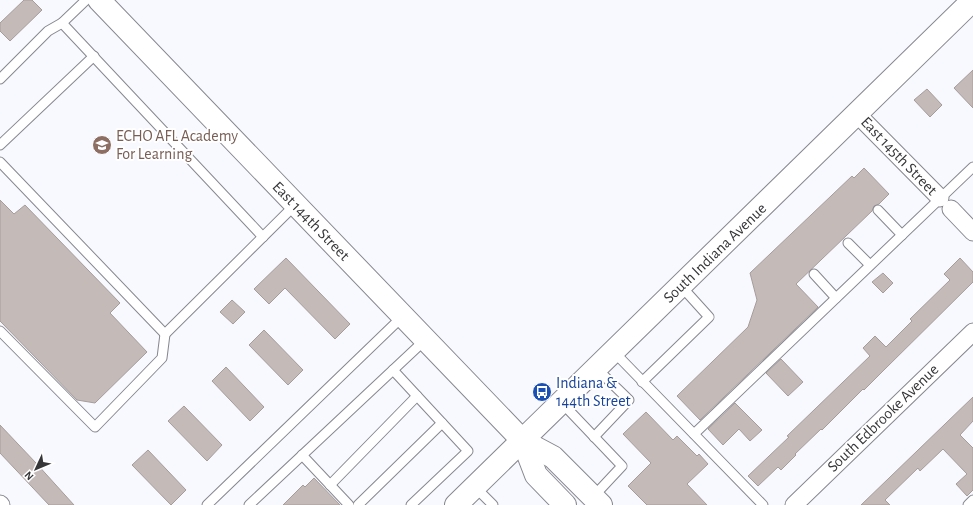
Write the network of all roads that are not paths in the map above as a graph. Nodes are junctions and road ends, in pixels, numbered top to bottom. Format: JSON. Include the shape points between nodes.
{"nodes":[{"id":1,"x":86,"y":0,"type":"edge"},
{"id":2,"x":99,"y":0,"type":"edge"},
{"id":3,"x":973,"y":0,"type":"edge"},
{"id":4,"x":62,"y":23,"type":"junction"},
{"id":5,"x":94,"y":56,"type":"junction"},
{"id":6,"x":0,"y":78,"type":"edge"},
{"id":7,"x":857,"y":114,"type":"junction"},
{"id":8,"x":0,"y":146,"type":"edge"},
{"id":9,"x":0,"y":162,"type":"edge"},
{"id":10,"x":973,"y":167,"type":"edge"},
{"id":11,"x":945,"y":204,"type":"junction"},
{"id":12,"x":295,"y":205,"type":"junction"},
{"id":13,"x":878,"y":210,"type":"dead end"},
{"id":14,"x":973,"y":232,"type":"edge"},
{"id":15,"x":902,"y":235,"type":"junction"},
{"id":16,"x":263,"y":237,"type":"junction"},
{"id":17,"x":848,"y":243,"type":"dead end"},
{"id":18,"x":870,"y":265,"type":"junction"},
{"id":19,"x":814,"y":274,"type":"dead end"},
{"id":20,"x":681,"y":286,"type":"junction"},
{"id":21,"x":836,"y":298,"type":"junction"},
{"id":22,"x":403,"y":316,"type":"junction"},
{"id":23,"x":0,"y":331,"type":"edge"},
{"id":24,"x":973,"y":332,"type":"edge"},
{"id":25,"x":165,"y":334,"type":"junction"},
{"id":26,"x":425,"y":340,"type":"junction"},
{"id":27,"x":614,"y":352,"type":"junction"},
{"id":28,"x":597,"y":369,"type":"junction"},
{"id":29,"x":393,"y":370,"type":"junction"},
{"id":30,"x":642,"y":382,"type":"junction"},
{"id":31,"x":418,"y":396,"type":"junction"},
{"id":32,"x":562,"y":403,"type":"junction"},
{"id":33,"x":442,"y":423,"type":"junction"},
{"id":34,"x":694,"y":434,"type":"junction"},
{"id":35,"x":594,"y":437,"type":"junction"},
{"id":36,"x":523,"y":441,"type":"junction"},
{"id":37,"x":302,"y":456,"type":"junction"},
{"id":38,"x":330,"y":485,"type":"junction"},
{"id":39,"x":475,"y":487,"type":"junction"},
{"id":40,"x":973,"y":500,"type":"edge"},
{"id":41,"x":597,"y":501,"type":"edge"},
{"id":42,"x":207,"y":505,"type":"edge"},
{"id":43,"x":249,"y":505,"type":"edge"},
{"id":44,"x":349,"y":505,"type":"edge"},
{"id":45,"x":358,"y":505,"type":"edge"},
{"id":46,"x":410,"y":505,"type":"edge"},
{"id":47,"x":456,"y":505,"type":"edge"},
{"id":48,"x":493,"y":505,"type":"edge"},
{"id":49,"x":565,"y":505,"type":"edge"},
{"id":50,"x":763,"y":505,"type":"edge"},
{"id":51,"x":794,"y":505,"type":"edge"},
{"id":52,"x":968,"y":505,"type":"edge"}],
"edges":[{"from":1,"to":4,"type":"lane"},
{"from":2,"to":12,"type":"street","name":"East 144th Street"},
{"from":3,"to":7,"type":"street","name":"South Indiana Avenue"},
{"from":4,"to":5,"type":"lane"},
{"from":4,"to":6,"type":"lane","via":[[48,32]]},
{"from":5,"to":8,"type":"lane"},
{"from":5,"to":16,"type":"lane"},
{"from":7,"to":11,"type":"street","name":"East 145th Street"},
{"from":7,"to":20,"type":"street","name":"South Indiana Avenue"},
{"from":9,"to":25,"type":"lane"},
{"from":10,"to":11,"type":"lane"},
{"from":11,"to":14,"type":"street","name":"East 145th Street"},
{"from":11,"to":15,"type":"lane"},
{"from":12,"to":16,"type":"lane"},
{"from":12,"to":22,"type":"street","name":"East 144th Street"},
{"from":13,"to":15,"type":"lane"},
{"from":15,"to":18,"type":"lane"},
{"from":16,"to":25,"type":"lane"},
{"from":17,"to":18,"type":"lane"},
{"from":18,"to":21,"type":"lane"},
{"from":19,"to":21,"type":"lane"},
{"from":20,"to":27,"type":"street","name":"South Indiana Avenue"},
{"from":20,"to":30,"type":"lane","via":[[709,317]]},
{"from":21,"to":34,"type":"lane"},
{"from":22,"to":26,"type":"street","name":"East 144th Street"},
{"from":22,"to":42,"type":"lane"},
{"from":23,"to":25,"type":"lane","via":[[95,427],[162,358]]},
{"from":24,"to":51,"type":"street","name":"South Edbrooke Avenue"},
{"from":26,"to":29,"type":"lane"},
{"from":26,"to":36,"type":"street","name":"East 144th Street"},
{"from":27,"to":28,"type":"street","name":"South Indiana Avenue"},
{"from":27,"to":30,"type":"lane"},
{"from":28,"to":32,"type":"street","name":"South Indiana Avenue"},
{"from":28,"to":35,"type":"lane","via":[[630,400]]},
{"from":29,"to":31,"type":"lane"},
{"from":29,"to":37,"type":"lane"},
{"from":30,"to":34,"type":"lane"},
{"from":31,"to":33,"type":"lane"},
{"from":31,"to":38,"type":"lane"},
{"from":32,"to":35,"type":"lane"},
{"from":32,"to":36,"type":"street","name":"South Indiana Avenue"},
{"from":33,"to":45,"type":"lane"},
{"from":33,"to":46,"type":"lane","via":[[468,451]]},
{"from":34,"to":50,"type":"lane"},
{"from":35,"to":41,"type":"lane","via":[[622,466]]},
{"from":36,"to":39,"type":"street","name":"South Indiana Avenue"},
{"from":36,"to":41,"type":"street","name":"East 144th Street","via":[[553,457]]},
{"from":36,"to":49,"type":"street","name":"East 144th Street","via":[[536,475]]},
{"from":37,"to":38,"type":"lane"},
{"from":37,"to":43,"type":"lane"},
{"from":38,"to":44,"type":"lane"},
{"from":39,"to":47,"type":"street","name":"South Indiana Avenue"},
{"from":39,"to":48,"type":"lane"},
{"from":40,"to":52,"type":"lane"}]}
